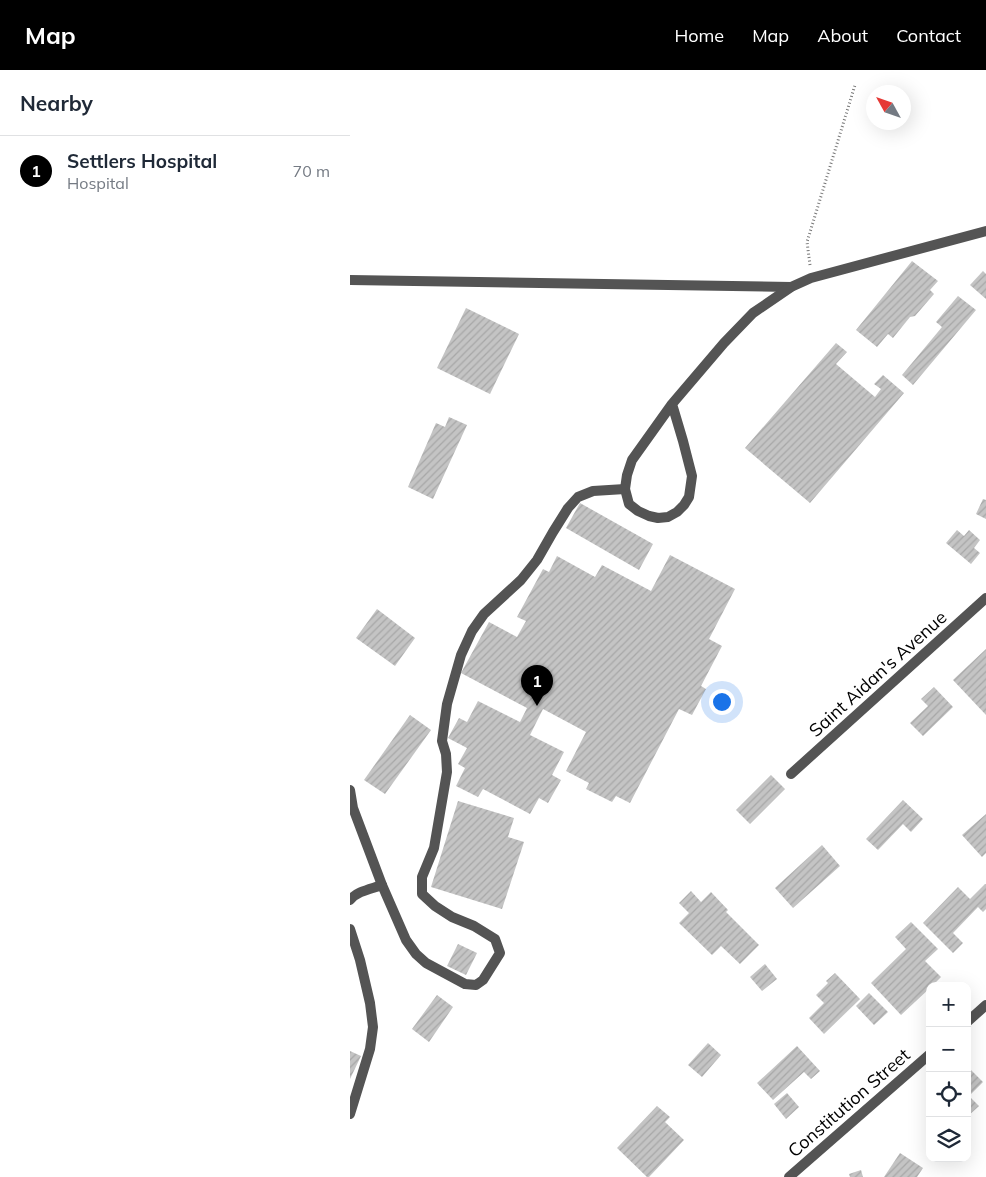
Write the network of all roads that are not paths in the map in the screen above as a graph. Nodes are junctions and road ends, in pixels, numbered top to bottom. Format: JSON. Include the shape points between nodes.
{"nodes":[{"id":1,"x":986,"y":231,"type":"edge"},
{"id":2,"x":350,"y":280,"type":"edge"},
{"id":3,"x":791,"y":287,"type":"junction"},
{"id":4,"x":672,"y":404,"type":"junction"},
{"id":5,"x":625,"y":489,"type":"junction"},
{"id":6,"x":986,"y":598,"type":"edge"},
{"id":7,"x":791,"y":774,"type":"dead end"},
{"id":8,"x":350,"y":790,"type":"edge"},
{"id":9,"x":382,"y":886,"type":"junction"},
{"id":10,"x":350,"y":900,"type":"edge"},
{"id":11,"x":350,"y":929,"type":"edge"},
{"id":12,"x":986,"y":1005,"type":"edge"},
{"id":13,"x":971,"y":1018,"type":"edge"},
{"id":14,"x":926,"y":1057,"type":"edge"},
{"id":15,"x":350,"y":1114,"type":"edge"},
{"id":16,"x":789,"y":1177,"type":"edge"}],
"edges":[{"from":1,"to":3,"type":"street","via":[[812,278]]},
{"from":2,"to":3,"type":"street"},
{"from":3,"to":4,"type":"street","via":[[753,313]]},
{"from":4,"to":5,"type":"street","via":[[632,460]]},
{"from":4,"to":5,"type":"street","via":[[692,476],[689,497],[677,512],[658,518],[629,504]]},
{"from":5,"to":9,"type":"street","via":[[593,491],[578,497],[568,508],[538,560],[484,614],[472,631],[447,704],[442,741],[447,772],[434,848],[422,877],[422,894],[452,917],[495,938],[500,953],[483,980],[476,985],[465,984],[416,954],[406,940]]},
{"from":6,"to":7,"type":"street","name":"Saint Aidan's Avenue"},
{"from":8,"to":9,"type":"street","via":[[353,808]]},
{"from":9,"to":10,"type":"street","via":[[359,893]]},
{"from":11,"to":15,"type":"street","via":[[370,1003],[372,1027],[370,1049]]},
{"from":12,"to":13,"type":"street"},
{"from":14,"to":16,"type":"street","name":"Constitution Street"}]}
